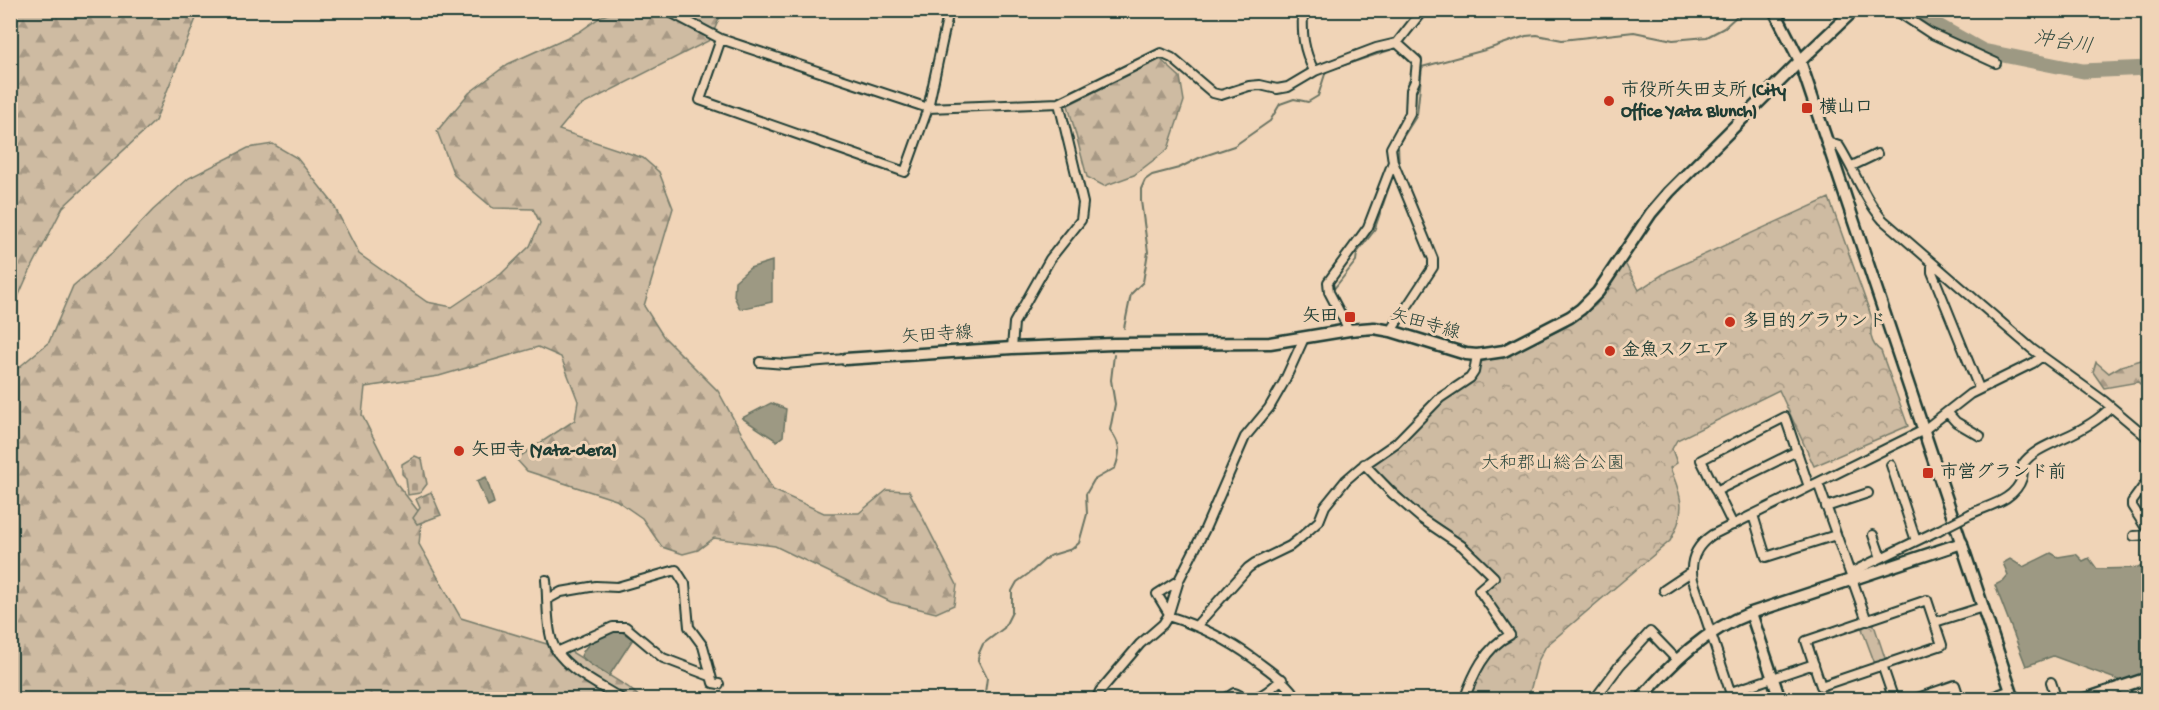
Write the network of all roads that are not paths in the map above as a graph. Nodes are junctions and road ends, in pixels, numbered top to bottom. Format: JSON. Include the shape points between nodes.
{"nodes":[{"id":1,"x":666,"y":10,"type":"edge"},
{"id":2,"x":949,"y":10,"type":"edge"},
{"id":3,"x":1302,"y":10,"type":"edge"},
{"id":4,"x":1423,"y":10,"type":"edge"},
{"id":5,"x":1773,"y":10,"type":"edge"},
{"id":6,"x":1854,"y":10,"type":"edge"},
{"id":7,"x":1895,"y":10,"type":"edge"},
{"id":8,"x":721,"y":39,"type":"junction"},
{"id":9,"x":1397,"y":44,"type":"junction"},
{"id":10,"x":1800,"y":61,"type":"junction"},
{"id":11,"x":1996,"y":63,"type":"dead end"},
{"id":12,"x":1314,"y":71,"type":"junction"},
{"id":13,"x":1059,"y":103,"type":"junction"},
{"id":14,"x":928,"y":108,"type":"junction"},
{"id":15,"x":1827,"y":142,"type":"junction"},
{"id":16,"x":1877,"y":154,"type":"dead end"},
{"id":17,"x":1852,"y":166,"type":"junction"},
{"id":18,"x":1395,"y":168,"type":"junction"},
{"id":19,"x":1932,"y":262,"type":"junction"},
{"id":20,"x":1349,"y":330,"type":"junction"},
{"id":21,"x":1391,"y":331,"type":"junction"},
{"id":22,"x":1304,"y":338,"type":"junction"},
{"id":23,"x":1012,"y":348,"type":"junction"},
{"id":24,"x":1477,"y":355,"type":"junction"},
{"id":25,"x":2041,"y":357,"type":"junction"},
{"id":26,"x":845,"y":359,"type":"joint"},
{"id":27,"x":760,"y":362,"type":"dead end"},
{"id":28,"x":1979,"y":388,"type":"junction"},
{"id":29,"x":2111,"y":407,"type":"junction"},
{"id":30,"x":1947,"y":412,"type":"junction"},
{"id":31,"x":1924,"y":430,"type":"junction"},
{"id":32,"x":1980,"y":436,"type":"dead end"},
{"id":33,"x":2148,"y":438,"type":"edge"},
{"id":34,"x":1797,"y":451,"type":"junction"},
{"id":35,"x":1364,"y":464,"type":"junction"},
{"id":36,"x":1891,"y":465,"type":"dead end"},
{"id":37,"x":2148,"y":480,"type":"edge"},
{"id":38,"x":1818,"y":483,"type":"junction"},
{"id":39,"x":1809,"y":487,"type":"junction"},
{"id":40,"x":1716,"y":491,"type":"junction"},
{"id":41,"x":1868,"y":493,"type":"dead end"},
{"id":42,"x":1826,"y":507,"type":"junction"},
{"id":43,"x":1753,"y":515,"type":"junction"},
{"id":44,"x":1733,"y":525,"type":"junction"},
{"id":45,"x":2148,"y":533,"type":"edge"},
{"id":46,"x":1836,"y":535,"type":"junction"},
{"id":47,"x":1873,"y":535,"type":"dead end"},
{"id":48,"x":2134,"y":536,"type":"dead end"},
{"id":49,"x":1916,"y":541,"type":"junction"},
{"id":50,"x":1962,"y":543,"type":"junction"},
{"id":51,"x":1881,"y":558,"type":"junction"},
{"id":52,"x":1691,"y":572,"type":"junction"},
{"id":53,"x":1851,"y":576,"type":"junction"},
{"id":54,"x":546,"y":580,"type":"dead end"},
{"id":55,"x":1179,"y":580,"type":"junction"},
{"id":56,"x":1665,"y":590,"type":"dead end"},
{"id":57,"x":548,"y":599,"type":"junction"},
{"id":58,"x":1983,"y":607,"type":"junction"},
{"id":59,"x":1750,"y":613,"type":"junction"},
{"id":60,"x":1168,"y":614,"type":"junction"},
{"id":61,"x":1867,"y":621,"type":"junction"},
{"id":62,"x":1935,"y":622,"type":"junction"},
{"id":63,"x":1197,"y":625,"type":"junction"},
{"id":64,"x":1711,"y":632,"type":"junction"},
{"id":65,"x":557,"y":652,"type":"junction"},
{"id":66,"x":1677,"y":660,"type":"junction"},
{"id":67,"x":1814,"y":664,"type":"junction"},
{"id":68,"x":1882,"y":665,"type":"junction"},
{"id":69,"x":710,"y":675,"type":"junction"},
{"id":70,"x":1772,"y":678,"type":"junction"},
{"id":71,"x":2148,"y":678,"type":"edge"},
{"id":72,"x":1282,"y":679,"type":"junction"},
{"id":73,"x":2051,"y":682,"type":"dead end"},
{"id":74,"x":719,"y":684,"type":"dead end"},
{"id":75,"x":2122,"y":686,"type":"junction"},
{"id":76,"x":2013,"y":695,"type":"edge"},
{"id":77,"x":1732,"y":696,"type":"edge"},
{"id":78,"x":623,"y":699,"type":"edge"},
{"id":79,"x":1096,"y":699,"type":"edge"},
{"id":80,"x":1223,"y":699,"type":"edge"},
{"id":81,"x":1298,"y":699,"type":"edge"},
{"id":82,"x":1464,"y":699,"type":"edge"},
{"id":83,"x":1594,"y":699,"type":"edge"},
{"id":84,"x":1641,"y":699,"type":"edge"},
{"id":85,"x":1780,"y":699,"type":"edge"},
{"id":86,"x":1894,"y":699,"type":"edge"},
{"id":87,"x":1912,"y":699,"type":"edge"},
{"id":88,"x":1960,"y":699,"type":"edge"},
{"id":89,"x":1984,"y":699,"type":"edge"},
{"id":90,"x":2057,"y":699,"type":"edge"},
{"id":91,"x":2082,"y":699,"type":"edge"},
{"id":92,"x":2130,"y":699,"type":"edge"}],
"edges":[{"from":1,"to":8,"type":"street"},
{"from":2,"to":14,"type":"street"},
{"from":3,"to":12,"type":"street","via":[[1304,51]]},
{"from":4,"to":9,"type":"street"},
{"from":5,"to":10,"type":"street"},
{"from":6,"to":10,"type":"street","name":"矢田寺線"},
{"from":7,"to":11,"type":"street","via":[[1930,33]]},
{"from":8,"to":14,"type":"street"},
{"from":8,"to":14,"type":"street","via":[[700,100],[905,172]]},
{"from":9,"to":12,"type":"street"},
{"from":9,"to":18,"type":"street","via":[[1417,61],[1417,67],[1410,113],[1391,148]]},
{"from":10,"to":15,"type":"street"},
{"from":10,"to":24,"type":"street","name":"矢田寺線","via":[[1665,196],[1589,302],[1570,317],[1514,347]]},
{"from":12,"to":13,"type":"street","via":[[1288,87],[1249,86],[1221,95],[1213,93],[1161,52]]},
{"from":13,"to":14,"type":"street"},
{"from":13,"to":23,"type":"street","via":[[1083,203],[1081,220],[1050,259],[1014,323]]},
{"from":15,"to":17,"type":"street","via":[[1839,146]]},
{"from":15,"to":31,"type":"street"},
{"from":16,"to":17,"type":"street"},
{"from":17,"to":19,"type":"street","via":[[1876,212]]},
{"from":18,"to":20,"type":"street","via":[[1368,226],[1328,282],[1329,292]]},
{"from":18,"to":21,"type":"street","via":[[1433,267]]},
{"from":19,"to":25,"type":"street"},
{"from":19,"to":28,"type":"street","via":[[1932,272]]},
{"from":20,"to":21,"type":"street","name":"矢田寺線"},
{"from":20,"to":22,"type":"street","name":"矢田寺線"},
{"from":21,"to":24,"type":"street","name":"矢田寺線"},
{"from":22,"to":23,"type":"street","name":"矢田寺線","via":[[1270,343]]},
{"from":22,"to":55,"type":"street","via":[[1277,395],[1245,437]]},
{"from":23,"to":26,"type":"street","name":"矢田寺線"},
{"from":24,"to":35,"type":"street","via":[[1470,378],[1440,398],[1396,443]]},
{"from":25,"to":28,"type":"street"},
{"from":25,"to":29,"type":"street"},
{"from":26,"to":27,"type":"street"},
{"from":28,"to":30,"type":"street"},
{"from":29,"to":33,"type":"street"},
{"from":29,"to":49,"type":"street","bridge":true,"via":[[2026,460],[2022,480],[1999,503]]},
{"from":30,"to":31,"type":"street"},
{"from":30,"to":32,"type":"street"},
{"from":31,"to":38,"type":"street"},
{"from":31,"to":50,"type":"street"},
{"from":34,"to":39,"type":"street"},
{"from":34,"to":40,"type":"street"},
{"from":34,"to":40,"type":"street","via":[[1785,417],[1701,460]]},
{"from":35,"to":63,"type":"street","via":[[1325,506],[1319,521],[1290,546],[1248,568]]},
{"from":35,"to":82,"type":"street","via":[[1393,494],[1462,546],[1494,577],[1479,590],[1510,635],[1482,661]]},
{"from":36,"to":49,"type":"street"},
{"from":37,"to":45,"type":"street","via":[[2132,502]]},
{"from":38,"to":39,"type":"street"},
{"from":38,"to":42,"type":"street"},
{"from":39,"to":43,"type":"street"},
{"from":40,"to":44,"type":"street"},
{"from":41,"to":42,"type":"street"},
{"from":42,"to":46,"type":"street"},
{"from":43,"to":44,"type":"street"},
{"from":43,"to":46,"type":"street","via":[[1766,558]]},
{"from":44,"to":52,"type":"street","via":[[1702,543],[1695,551]]},
{"from":45,"to":48,"type":"street"},
{"from":46,"to":53,"type":"street"},
{"from":47,"to":51,"type":"street"},
{"from":49,"to":51,"type":"street"},
{"from":50,"to":53,"type":"street"},
{"from":50,"to":58,"type":"street"},
{"from":51,"to":53,"type":"street"},
{"from":52,"to":56,"type":"street"},
{"from":52,"to":64,"type":"street"},
{"from":53,"to":59,"type":"street"},
{"from":53,"to":61,"type":"street"},
{"from":54,"to":57,"type":"street"},
{"from":55,"to":60,"type":"street"},
{"from":55,"to":60,"type":"street","via":[[1157,594]]},
{"from":57,"to":65,"type":"street","via":[[552,641]]},
{"from":57,"to":69,"type":"street","via":[[561,592],[617,587],[676,570],[685,584],[689,627],[703,646]]},
{"from":58,"to":62,"type":"street"},
{"from":58,"to":76,"type":"street"},
{"from":59,"to":64,"type":"street"},
{"from":59,"to":70,"type":"street"},
{"from":60,"to":63,"type":"street"},
{"from":60,"to":79,"type":"street"},
{"from":61,"to":62,"type":"street","via":[[1927,600]]},
{"from":61,"to":67,"type":"street","via":[[1806,641]]},
{"from":62,"to":68,"type":"street","via":[[1942,645]]},
{"from":63,"to":72,"type":"street","via":[[1240,647]]},
{"from":64,"to":66,"type":"street"},
{"from":64,"to":77,"type":"street"},
{"from":65,"to":69,"type":"street","via":[[613,627],[626,627],[663,658]]},
{"from":65,"to":78,"type":"street","via":[[568,664]]},
{"from":66,"to":83,"type":"street","via":[[1650,632]]},
{"from":66,"to":84,"type":"street"},
{"from":67,"to":68,"type":"street","via":[[1821,686]]},
{"from":67,"to":70,"type":"street"},
{"from":68,"to":86,"type":"street"},
{"from":69,"to":74,"type":"street","via":[[713,683]]},
{"from":70,"to":77,"type":"street"},
{"from":70,"to":85,"type":"street"},
{"from":71,"to":75,"type":"street"},
{"from":72,"to":80,"type":"street","via":[[1256,696],[1246,698],[1234,693]]},
{"from":72,"to":81,"type":"street"},
{"from":73,"to":90,"type":"street"},
{"from":75,"to":91,"type":"street"},
{"from":75,"to":92,"type":"street"},
{"from":76,"to":89,"type":"street"},
{"from":87,"to":88,"type":"street","via":[[1955,685]]}]}
